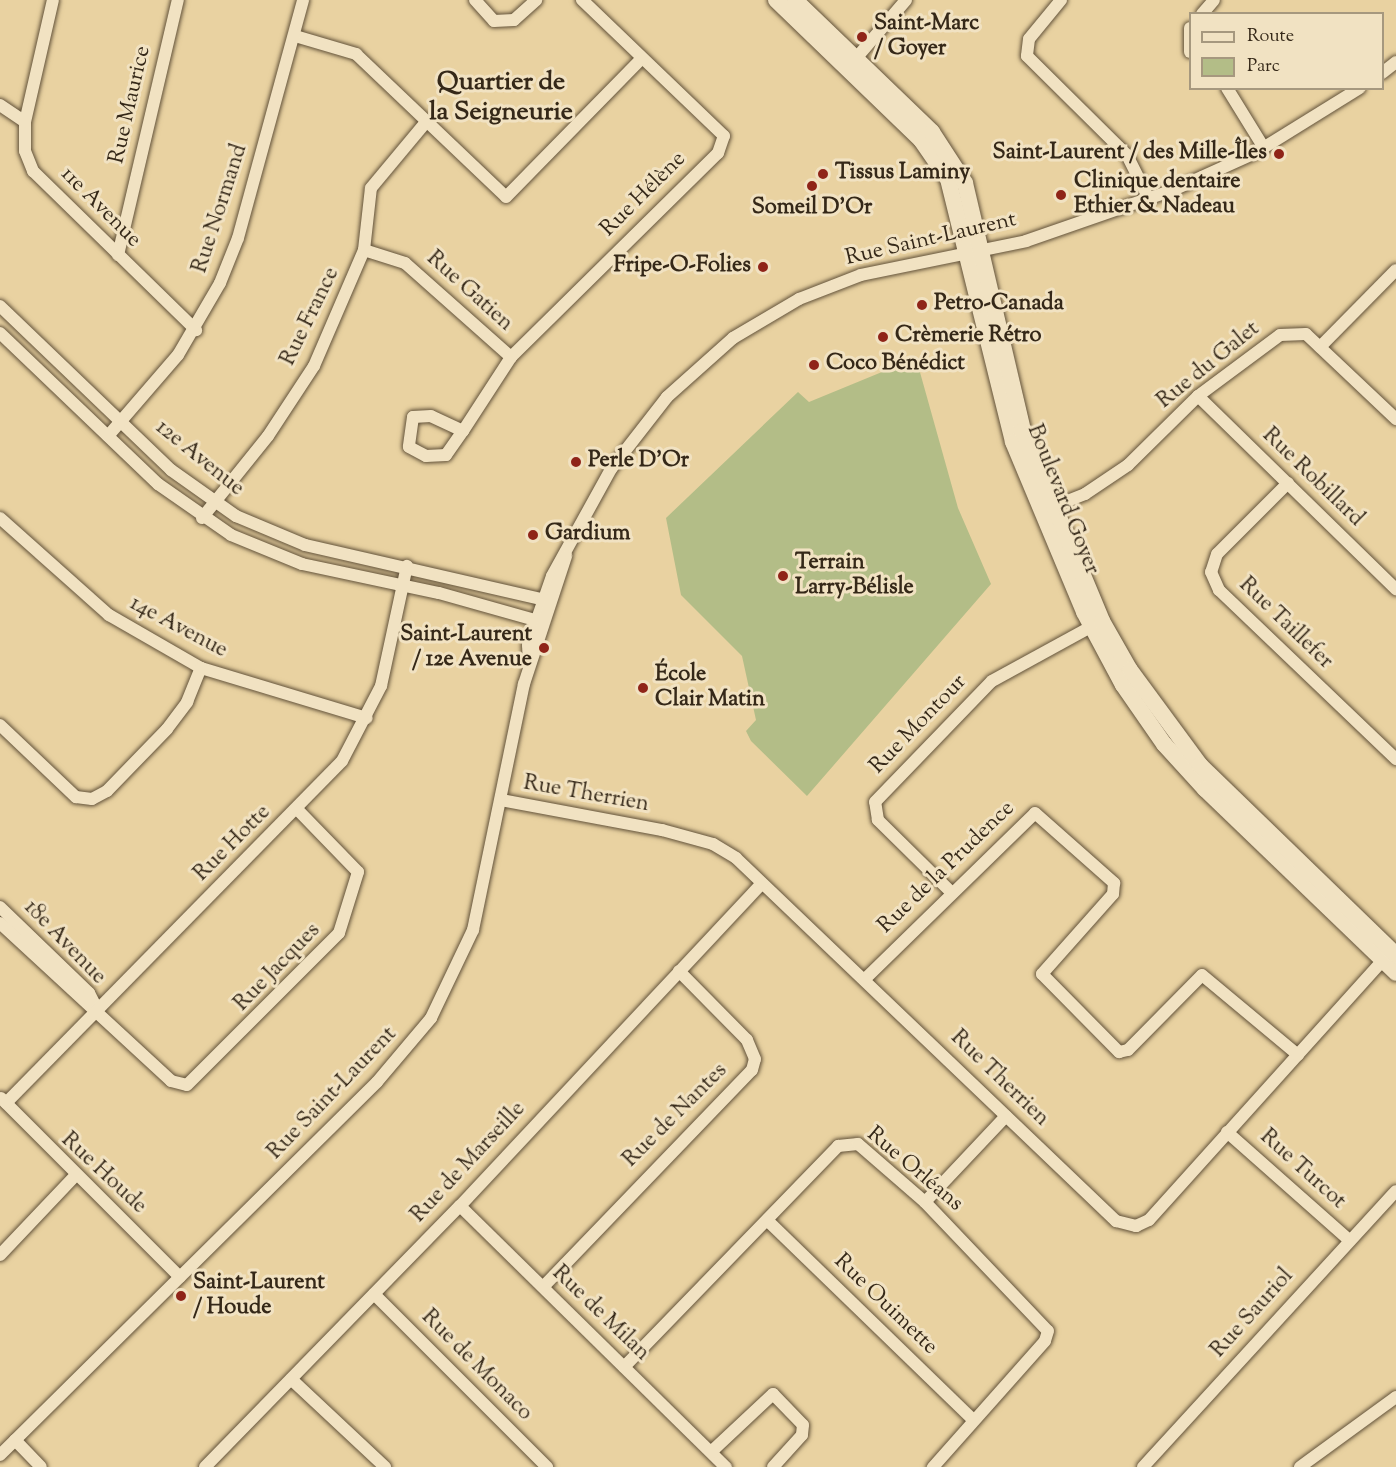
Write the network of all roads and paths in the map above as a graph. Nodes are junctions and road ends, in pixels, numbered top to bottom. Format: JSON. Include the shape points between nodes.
{"nodes":[{"id":1,"x":53,"y":0,"type":"edge"},
{"id":2,"x":178,"y":0,"type":"edge"},
{"id":3,"x":303,"y":0,"type":"edge"},
{"id":4,"x":475,"y":0,"type":"edge"},
{"id":5,"x":537,"y":0,"type":"edge"},
{"id":6,"x":582,"y":0,"type":"edge"},
{"id":7,"x":776,"y":0,"type":"edge"},
{"id":8,"x":795,"y":0,"type":"edge"},
{"id":9,"x":906,"y":0,"type":"edge"},
{"id":10,"x":1061,"y":0,"type":"edge"},
{"id":11,"x":1214,"y":0,"type":"edge"},
{"id":12,"x":1205,"y":12,"type":"edge"},
{"id":13,"x":295,"y":36,"type":"junction"},
{"id":14,"x":641,"y":58,"type":"junction"},
{"id":15,"x":1396,"y":62,"type":"edge"},
{"id":16,"x":851,"y":63,"type":"junction"},
{"id":17,"x":1384,"y":72,"type":"edge"},
{"id":18,"x":1228,"y":90,"type":"edge"},
{"id":19,"x":1357,"y":90,"type":"edge"},
{"id":20,"x":0,"y":105,"type":"edge"},
{"id":21,"x":25,"y":122,"type":"junction"},
{"id":22,"x":426,"y":122,"type":"junction"},
{"id":23,"x":1264,"y":148,"type":"junction"},
{"id":24,"x":1149,"y":199,"type":"junction"},
{"id":25,"x":364,"y":250,"type":"junction"},
{"id":26,"x":975,"y":251,"type":"junction"},
{"id":27,"x":117,"y":255,"type":"junction"},
{"id":28,"x":1396,"y":270,"type":"edge"},
{"id":29,"x":0,"y":306,"type":"edge"},
{"id":30,"x":196,"y":330,"type":"junction"},
{"id":31,"x":0,"y":333,"type":"edge"},
{"id":32,"x":1320,"y":347,"type":"junction"},
{"id":33,"x":511,"y":357,"type":"junction"},
{"id":34,"x":1198,"y":396,"type":"junction"},
{"id":35,"x":1396,"y":419,"type":"edge"},
{"id":36,"x":121,"y":423,"type":"junction"},
{"id":37,"x":463,"y":431,"type":"junction"},
{"id":38,"x":108,"y":436,"type":"junction"},
{"id":39,"x":1288,"y":483,"type":"junction"},
{"id":40,"x":214,"y":503,"type":"junction"},
{"id":41,"x":1047,"y":509,"type":"junction"},
{"id":42,"x":0,"y":518,"type":"edge"},
{"id":43,"x":202,"y":518,"type":"junction"},
{"id":44,"x":407,"y":566,"type":"junction"},
{"id":45,"x":403,"y":584,"type":"junction"},
{"id":46,"x":1396,"y":589,"type":"edge"},
{"id":47,"x":549,"y":601,"type":"junction"},
{"id":48,"x":541,"y":622,"type":"junction"},
{"id":49,"x":1096,"y":624,"type":"junction"},
{"id":50,"x":201,"y":668,"type":"junction"},
{"id":51,"x":367,"y":718,"type":"junction"},
{"id":52,"x":0,"y":725,"type":"edge"},
{"id":53,"x":1396,"y":759,"type":"edge"},
{"id":54,"x":501,"y":800,"type":"junction"},
{"id":55,"x":297,"y":809,"type":"junction"},
{"id":56,"x":761,"y":884,"type":"junction"},
{"id":57,"x":951,"y":892,"type":"junction"},
{"id":58,"x":0,"y":907,"type":"edge"},
{"id":59,"x":0,"y":923,"type":"edge"},
{"id":60,"x":1392,"y":953,"type":"edge"},
{"id":61,"x":679,"y":971,"type":"junction"},
{"id":62,"x":1396,"y":973,"type":"edge"},
{"id":63,"x":866,"y":978,"type":"junction"},
{"id":64,"x":97,"y":1009,"type":"junction"},
{"id":65,"x":1298,"y":1055,"type":"junction"},
{"id":66,"x":188,"y":1085,"type":"joint"},
{"id":67,"x":3,"y":1100,"type":"edge"},
{"id":68,"x":1006,"y":1116,"type":"junction"},
{"id":69,"x":1227,"y":1132,"type":"junction"},
{"id":70,"x":75,"y":1176,"type":"junction"},
{"id":71,"x":1396,"y":1191,"type":"edge"},
{"id":72,"x":925,"y":1202,"type":"junction"},
{"id":73,"x":460,"y":1206,"type":"junction"},
{"id":74,"x":768,"y":1221,"type":"junction"},
{"id":75,"x":1349,"y":1240,"type":"junction"},
{"id":76,"x":0,"y":1255,"type":"edge"},
{"id":77,"x":180,"y":1277,"type":"junction"},
{"id":78,"x":543,"y":1287,"type":"junction"},
{"id":79,"x":374,"y":1294,"type":"junction"},
{"id":80,"x":624,"y":1367,"type":"junction"},
{"id":81,"x":291,"y":1379,"type":"junction"},
{"id":82,"x":1396,"y":1397,"type":"edge"},
{"id":83,"x":973,"y":1420,"type":"junction"},
{"id":84,"x":15,"y":1440,"type":"junction"},
{"id":85,"x":711,"y":1452,"type":"junction"},
{"id":86,"x":0,"y":1455,"type":"edge"},
{"id":87,"x":211,"y":1465,"type":"edge"},
{"id":88,"x":42,"y":1467,"type":"edge"},
{"id":89,"x":385,"y":1467,"type":"edge"},
{"id":90,"x":547,"y":1467,"type":"edge"},
{"id":91,"x":726,"y":1467,"type":"edge"},
{"id":92,"x":773,"y":1467,"type":"edge"},
{"id":93,"x":933,"y":1467,"type":"edge"},
{"id":94,"x":1143,"y":1467,"type":"edge"},
{"id":95,"x":1300,"y":1467,"type":"edge"}],
"edges":[{"from":1,"to":21,"type":"street","name":"11e Avenue"},
{"from":2,"to":27,"type":"street","name":"Rue Maurice"},
{"from":3,"to":13,"type":"street","name":"Rue Normand"},
{"from":4,"to":5,"type":"street","via":[[494,21],[514,20]]},
{"from":6,"to":14,"type":"street","name":"Rue Hélène"},
{"from":7,"to":16,"type":"street","name":"Boulevard Goyer"},
{"from":8,"to":16,"type":"street","name":"Boulevard Goyer"},
{"from":9,"to":16,"type":"street"},
{"from":10,"to":24,"type":"street","via":[[1029,39],[1027,56],[1127,155]]},
{"from":11,"to":12,"type":"street"},
{"from":13,"to":22,"type":"street","via":[[356,54]]},
{"from":13,"to":30,"type":"street","name":"Rue Normand","via":[[238,238]]},
{"from":14,"to":22,"type":"street","via":[[506,197]]},
{"from":14,"to":33,"type":"street","name":"Rue Hélène","via":[[724,136],[718,153]]},
{"from":15,"to":17,"type":"street"},
{"from":16,"to":26,"type":"street","name":"Boulevard Goyer","via":[[936,159],[954,190]]},
{"from":18,"to":23,"type":"street"},
{"from":19,"to":23,"type":"street","name":"Rue Saint-Laurent"},
{"from":20,"to":21,"type":"street"},
{"from":21,"to":27,"type":"street","name":"11e Avenue","via":[[25,151],[33,171]]},
{"from":22,"to":25,"type":"street","name":"Rue France","via":[[370,188]]},
{"from":23,"to":24,"type":"street","name":"Rue Saint-Laurent"},
{"from":24,"to":26,"type":"street","name":"Rue Saint-Laurent","via":[[1026,241]]},
{"from":25,"to":33,"type":"street","name":"Rue Gatien","via":[[405,263]]},
{"from":25,"to":40,"type":"street","name":"Rue France","via":[[314,366],[268,436]]},
{"from":26,"to":41,"type":"street","name":"Boulevard Goyer","via":[[1003,410]]},
{"from":26,"to":47,"type":"street","name":"Rue Saint-Laurent","via":[[890,266],[823,288],[769,315],[713,353],[666,397],[625,448],[566,556]]},
{"from":27,"to":30,"type":"street","name":"11e Avenue"},
{"from":28,"to":32,"type":"street"},
{"from":29,"to":36,"type":"street","name":"12e Avenue"},
{"from":30,"to":36,"type":"street","name":"Rue Normand"},
{"from":31,"to":38,"type":"street","name":"12e Avenue"},
{"from":32,"to":34,"type":"street","name":"Rue du Galet","via":[[1306,334],[1280,335]]},
{"from":32,"to":35,"type":"street","name":"Rue du Galet"},
{"from":33,"to":37,"type":"street","name":"Rue Hélène"},
{"from":34,"to":39,"type":"street","name":"Rue Robillard"},
{"from":34,"to":41,"type":"street","name":"Rue du Galet","via":[[1128,465]]},
{"from":36,"to":38,"type":"street","name":"Rue Normand"},
{"from":36,"to":40,"type":"street","name":"12e Avenue"},
{"from":37,"to":37,"type":"street","name":"Rue Hélène","via":[[446,455],[426,456],[409,447],[407,430],[413,417],[431,416]]},
{"from":38,"to":43,"type":"street","name":"12e Avenue"},
{"from":39,"to":46,"type":"street","name":"Rue Robillard"},
{"from":39,"to":53,"type":"street","name":"Rue Taillefer","via":[[1217,554],[1211,572],[1219,590]]},
{"from":40,"to":43,"type":"street","name":"Rue France"},
{"from":40,"to":44,"type":"street","name":"12e Avenue","via":[[285,538]]},
{"from":41,"to":49,"type":"street","name":"Boulevard Goyer"},
{"from":42,"to":50,"type":"street","name":"14e Avenue","via":[[109,615]]},
{"from":43,"to":45,"type":"street","name":"12e Avenue","via":[[286,559]]},
{"from":44,"to":45,"type":"street","name":"Rue Hotte"},
{"from":44,"to":47,"type":"street","name":"12e Avenue"},
{"from":45,"to":48,"type":"street","name":"12e Avenue"},
{"from":45,"to":51,"type":"street","name":"Rue Hotte","via":[[384,675]]},
{"from":47,"to":48,"type":"street","name":"Rue Saint-Laurent"},
{"from":48,"to":54,"type":"street","name":"Rue Saint-Laurent"},
{"from":49,"to":57,"type":"street","name":"Rue Montour","via":[[992,681],[875,802],[878,820]]},
{"from":49,"to":60,"type":"street","name":"Boulevard Goyer","via":[[1132,700],[1180,763]]},
{"from":50,"to":51,"type":"street","name":"14e Avenue"},
{"from":50,"to":52,"type":"street","via":[[187,702],[167,729],[107,791],[92,799],[76,797]]},
{"from":51,"to":55,"type":"street","name":"Rue Hotte","via":[[342,761]]},
{"from":54,"to":56,"type":"street","name":"Rue Therrien","via":[[713,844]]},
{"from":54,"to":77,"type":"street","name":"Rue Saint-Laurent","via":[[473,930],[425,1027]]},
{"from":55,"to":64,"type":"street","name":"Rue Hotte"},
{"from":55,"to":66,"type":"street","name":"Rue Jacques","via":[[357,872],[339,933]]},
{"from":56,"to":61,"type":"street","name":"Rue de Marseille"},
{"from":56,"to":63,"type":"street","name":"Rue Therrien"},
{"from":57,"to":63,"type":"street","name":"Rue de la Prudence"},
{"from":57,"to":65,"type":"street","name":"Rue de la Prudence","via":[[1026,816],[1042,814],[1114,883],[1113,894],[1048,964],[1042,974],[1045,983],[1119,1052],[1128,1050],[1202,975]]},
{"from":58,"to":64,"type":"street","name":"18e Avenue","via":[[89,993]]},
{"from":59,"to":64,"type":"street","name":"18e Avenue","via":[[80,1001]]},
{"from":60,"to":62,"type":"street","name":"Boulevard Goyer"},
{"from":60,"to":65,"type":"street","name":"Rue Therrien"},
{"from":61,"to":73,"type":"street","name":"Rue de Marseille"},
{"from":61,"to":78,"type":"street","name":"Rue de Nantes","via":[[747,1040],[755,1059],[752,1070]]},
{"from":63,"to":68,"type":"street","name":"Rue Therrien"},
{"from":64,"to":66,"type":"street","name":"18e Avenue","via":[[171,1081]]},
{"from":64,"to":67,"type":"street","name":"Rue Hotte"},
{"from":65,"to":69,"type":"street","name":"Rue Therrien"},
{"from":67,"to":70,"type":"street","name":"Rue Houde"},
{"from":68,"to":69,"type":"street","name":"Rue Therrien","via":[[1116,1221],[1136,1226],[1149,1220]]},
{"from":68,"to":72,"type":"street"},
{"from":69,"to":75,"type":"street","name":"Rue Turcot"},
{"from":70,"to":76,"type":"street"},
{"from":70,"to":77,"type":"street","name":"Rue Houde"},
{"from":71,"to":75,"type":"street","name":"Rue Sauriol"},
{"from":72,"to":74,"type":"street","name":"Rue Orléans","via":[[858,1144],[846,1141]]},
{"from":72,"to":83,"type":"street","name":"Rue Orléans","via":[[1043,1319],[1048,1331],[1046,1341]]},
{"from":73,"to":78,"type":"street","name":"Rue de Milan"},
{"from":73,"to":79,"type":"street","name":"Rue de Marseille"},
{"from":74,"to":80,"type":"street","name":"Rue Orléans"},
{"from":74,"to":83,"type":"street","name":"Rue Ouimette"},
{"from":75,"to":94,"type":"street","name":"Rue Sauriol"},
{"from":77,"to":84,"type":"street","name":"Rue Saint-Laurent"},
{"from":78,"to":80,"type":"street","name":"Rue de Milan"},
{"from":79,"to":81,"type":"street","name":"Rue de Marseille"},
{"from":79,"to":90,"type":"street","name":"Rue de Monaco"},
{"from":80,"to":85,"type":"street","name":"Rue de Milan"},
{"from":81,"to":87,"type":"street","name":"Rue de Marseille"},
{"from":81,"to":89,"type":"street"},
{"from":82,"to":95,"type":"street"},
{"from":83,"to":93,"type":"street","name":"Rue Orléans"},
{"from":84,"to":86,"type":"street","name":"Rue Saint-Laurent"},
{"from":84,"to":88,"type":"street"},
{"from":85,"to":91,"type":"street","name":"Rue de Milan"},
{"from":85,"to":92,"type":"street","via":[[773,1394],[803,1425],[802,1435]]}]}
